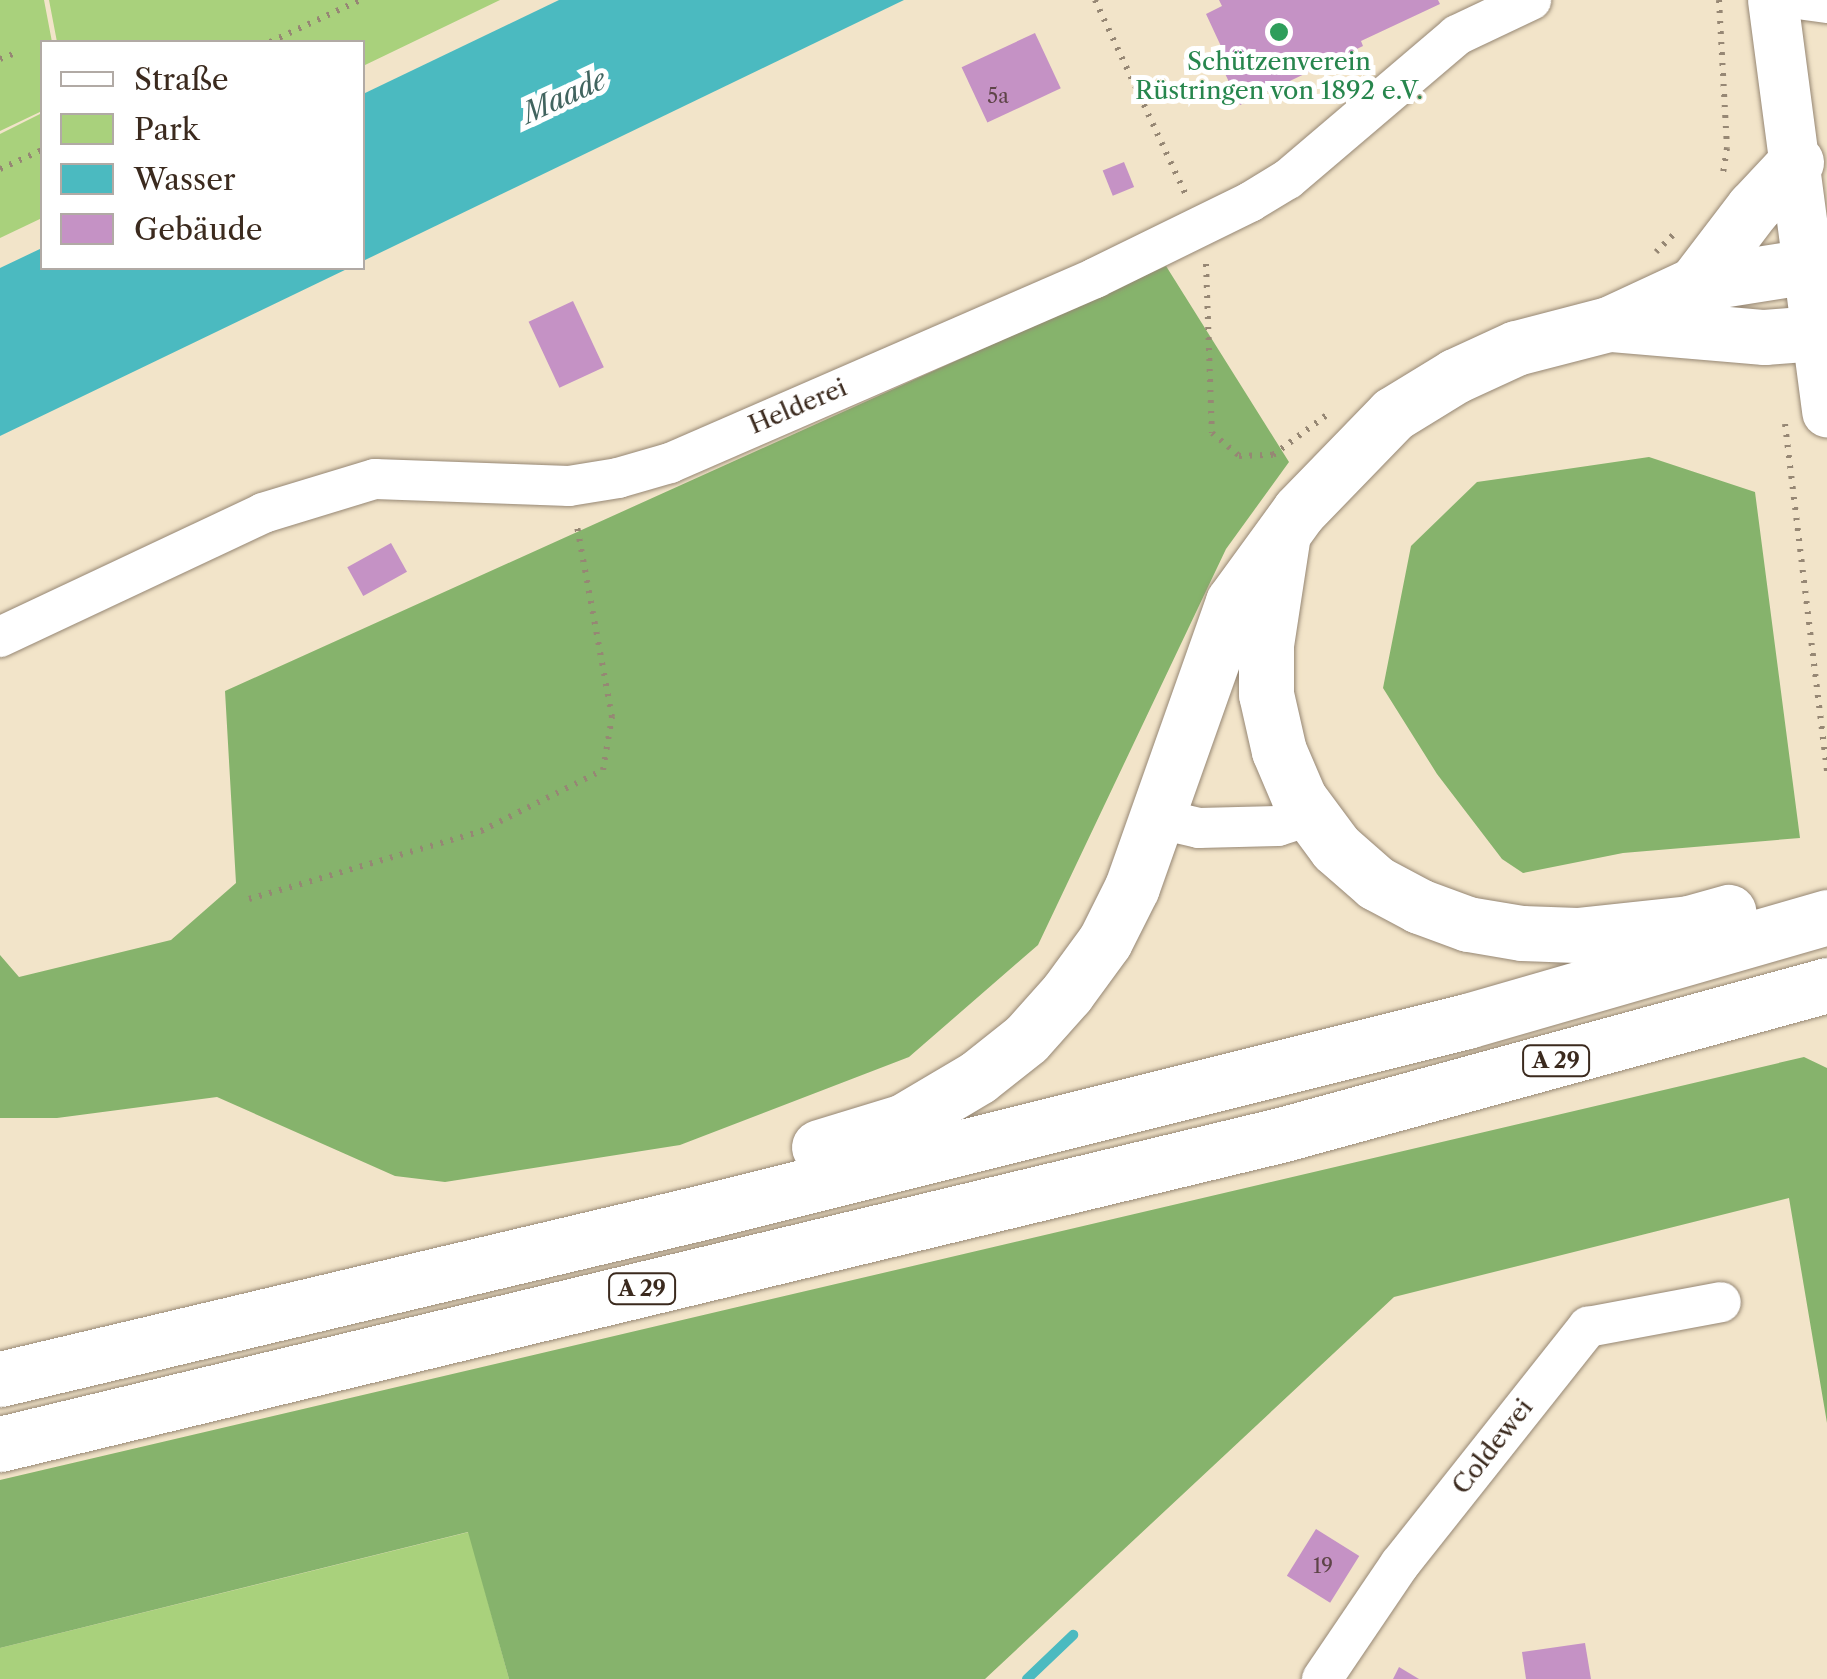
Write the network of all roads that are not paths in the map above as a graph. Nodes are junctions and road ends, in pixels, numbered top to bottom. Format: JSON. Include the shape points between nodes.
{"nodes":[{"id":1,"x":1531,"y":0,"type":"edge"},
{"id":2,"x":1773,"y":0,"type":"edge"},
{"id":3,"x":1805,"y":0,"type":"edge"},
{"id":4,"x":1827,"y":3,"type":"edge"},
{"id":5,"x":1796,"y":162,"type":"junction"},
{"id":6,"x":1809,"y":266,"type":"junction"},
{"id":7,"x":1695,"y":284,"type":"junction"},
{"id":8,"x":1609,"y":324,"type":"junction"},
{"id":9,"x":1817,"y":333,"type":"junction"},
{"id":10,"x":1806,"y":412,"type":"edge"},
{"id":11,"x":1283,"y":534,"type":"junction"},
{"id":12,"x":0,"y":636,"type":"edge"},
{"id":13,"x":1312,"y":815,"type":"junction"},
{"id":14,"x":1156,"y":818,"type":"junction"},
{"id":15,"x":1827,"y":885,"type":"edge"},
{"id":16,"x":1827,"y":917,"type":"edge"},
{"id":17,"x":1827,"y":985,"type":"edge"},
{"id":18,"x":696,"y":1214,"type":"junction"},
{"id":19,"x":1720,"y":1302,"type":"dead end"},
{"id":20,"x":0,"y":1380,"type":"edge"},
{"id":21,"x":0,"y":1444,"type":"edge"},
{"id":22,"x":1322,"y":1679,"type":"edge"}],
"edges":[{"from":1,"to":12,"type":"street","name":"Helderei","via":[[1457,35],[1288,179],[1096,278],[670,463],[570,486],[374,478],[262,513]]},
{"from":2,"to":5,"type":"main road"},
{"from":3,"to":4,"type":"street"},
{"from":5,"to":6,"type":"main road"},
{"from":5,"to":7,"type":"highway"},
{"from":6,"to":7,"type":"highway"},
{"from":6,"to":9,"type":"main road"},
{"from":7,"to":8,"type":"highway"},
{"from":8,"to":9,"type":"highway","via":[[1764,338]]},
{"from":8,"to":11,"type":"highway","via":[[1516,348],[1393,414],[1338,466]]},
{"from":9,"to":10,"type":"main road"},
{"from":11,"to":13,"type":"highway","via":[[1266,644],[1266,694],[1278,752]]},
{"from":11,"to":14,"type":"highway","via":[[1233,602]]},
{"from":13,"to":14,"type":"street","via":[[1278,826],[1199,828]]},
{"from":13,"to":15,"type":"highway","via":[[1336,848],[1376,882],[1468,924],[1522,934],[1689,923]]},
{"from":14,"to":18,"type":"highway","via":[[1104,941],[1026,1039],[904,1121],[747,1170]]},
{"from":16,"to":18,"type":"highway","number":"A 29","via":[[1467,1021]]},
{"from":17,"to":21,"type":"highway","number":"A 29","via":[[1284,1134]]},
{"from":18,"to":20,"type":"highway","number":"A 29"},
{"from":19,"to":22,"type":"street","name":"Coldewei","via":[[1588,1326],[1400,1564]]}]}
